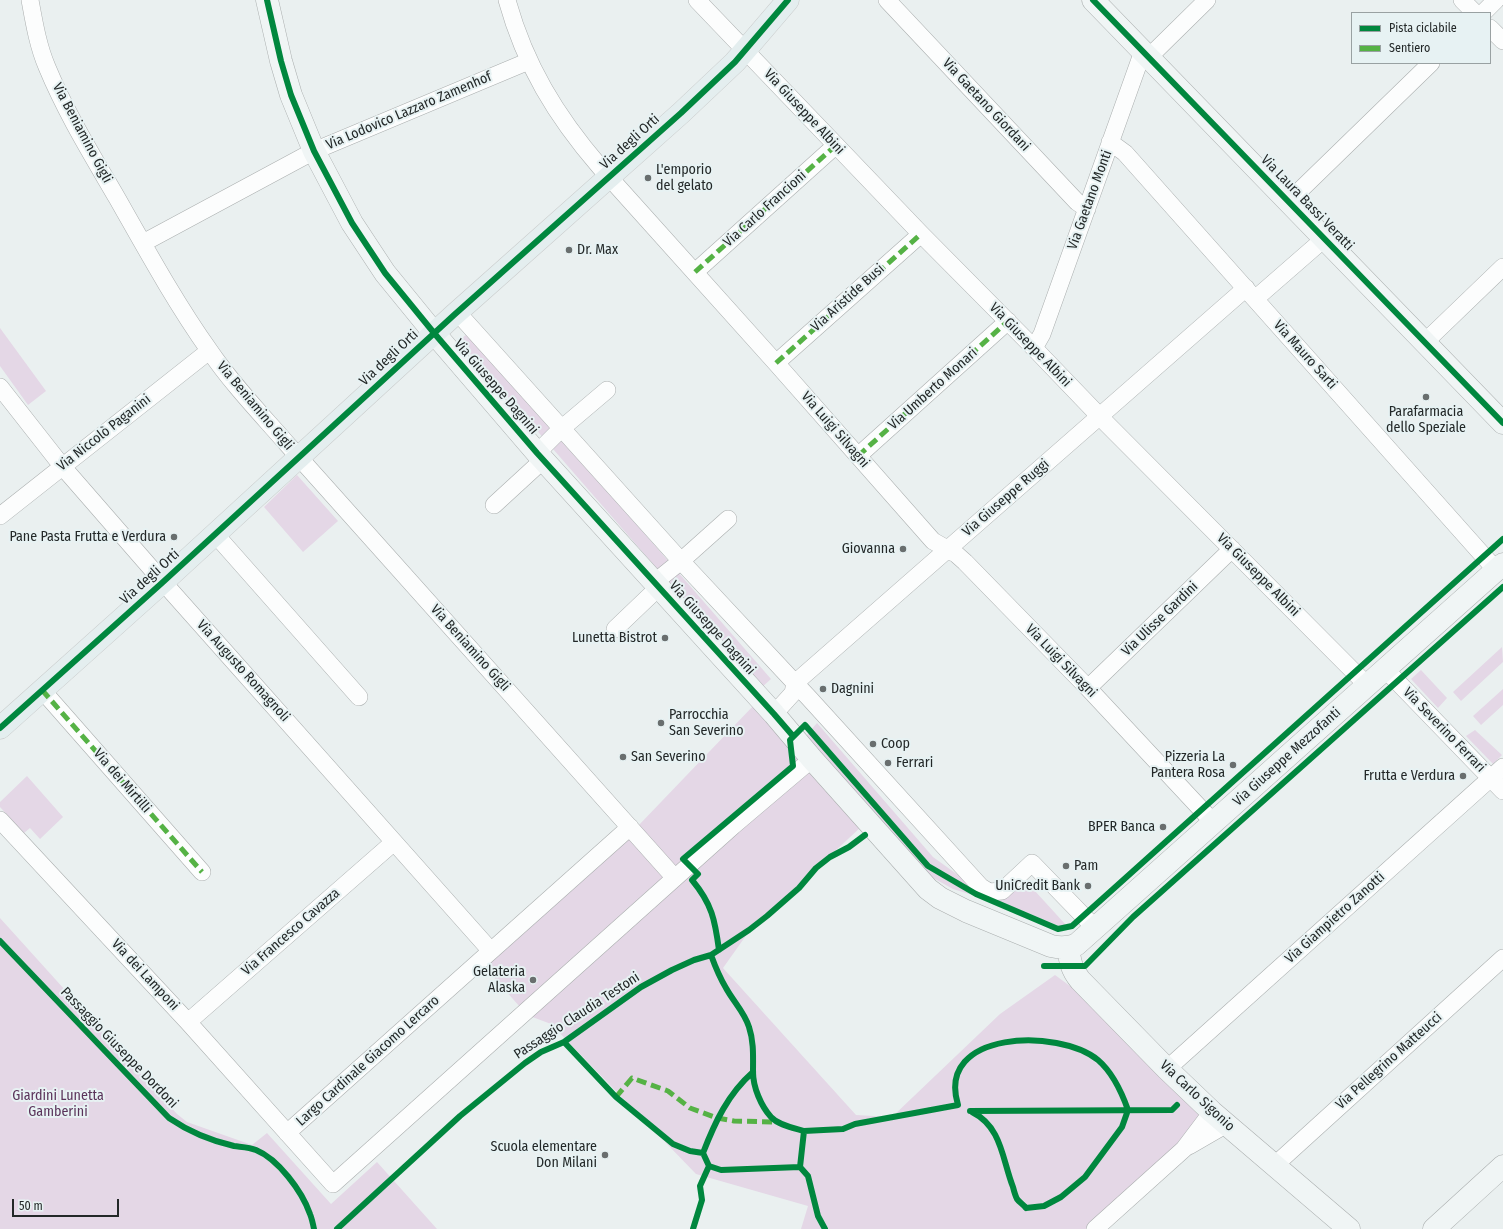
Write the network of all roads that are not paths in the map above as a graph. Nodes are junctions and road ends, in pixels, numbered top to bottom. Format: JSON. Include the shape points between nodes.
{"nodes":[{"id":1,"x":30,"y":0,"type":"edge"},
{"id":2,"x":267,"y":0,"type":"edge"},
{"id":3,"x":507,"y":0,"type":"edge"},
{"id":4,"x":697,"y":0,"type":"edge"},
{"id":5,"x":788,"y":0,"type":"edge"},
{"id":6,"x":887,"y":0,"type":"edge"},
{"id":7,"x":1093,"y":0,"type":"edge"},
{"id":8,"x":1206,"y":0,"type":"edge"},
{"id":9,"x":1462,"y":0,"type":"edge"},
{"id":10,"x":1496,"y":0,"type":"edge"},
{"id":11,"x":1475,"y":12,"type":"edge"},
{"id":12,"x":1484,"y":12,"type":"edge"},
{"id":13,"x":1491,"y":29,"type":"edge"},
{"id":14,"x":1503,"y":41,"type":"edge"},
{"id":15,"x":746,"y":50,"type":"junction"},
{"id":16,"x":1146,"y":54,"type":"junction"},
{"id":17,"x":529,"y":61,"type":"junction"},
{"id":18,"x":1430,"y":64,"type":"edge"},
{"id":19,"x":1110,"y":142,"type":"junction"},
{"id":20,"x":835,"y":146,"type":"junction"},
{"id":21,"x":314,"y":151,"type":"junction"},
{"id":22,"x":609,"y":177,"type":"junction"},
{"id":23,"x":1288,"y":201,"type":"junction"},
{"id":24,"x":1086,"y":209,"type":"junction"},
{"id":25,"x":921,"y":234,"type":"junction"},
{"id":26,"x":1325,"y":238,"type":"junction"},
{"id":27,"x":143,"y":244,"type":"junction"},
{"id":28,"x":1503,"y":267,"type":"edge"},
{"id":29,"x":695,"y":272,"type":"junction"},
{"id":30,"x":1251,"y":294,"type":"junction"},
{"id":31,"x":457,"y":312,"type":"junction"},
{"id":32,"x":1008,"y":321,"type":"junction"},
{"id":33,"x":434,"y":333,"type":"junction"},
{"id":34,"x":1425,"y":342,"type":"junction"},
{"id":35,"x":1034,"y":348,"type":"junction"},
{"id":36,"x":209,"y":350,"type":"junction"},
{"id":37,"x":776,"y":363,"type":"junction"},
{"id":38,"x":0,"y":387,"type":"edge"},
{"id":39,"x":607,"y":390,"type":"dead end"},
{"id":40,"x":1100,"y":416,"type":"junction"},
{"id":41,"x":1503,"y":422,"type":"edge"},
{"id":42,"x":561,"y":429,"type":"junction"},
{"id":43,"x":858,"y":456,"type":"junction"},
{"id":44,"x":299,"y":457,"type":"junction"},
{"id":45,"x":540,"y":457,"type":"junction"},
{"id":46,"x":62,"y":466,"type":"junction"},
{"id":47,"x":494,"y":505,"type":"dead end"},
{"id":48,"x":0,"y":516,"type":"edge"},
{"id":49,"x":728,"y":519,"type":"dead end"},
{"id":50,"x":215,"y":534,"type":"junction"},
{"id":51,"x":1232,"y":549,"type":"junction"},
{"id":52,"x":948,"y":550,"type":"junction"},
{"id":53,"x":681,"y":561,"type":"junction"},
{"id":54,"x":1499,"y":567,"type":"edge"},
{"id":55,"x":164,"y":582,"type":"junction"},
{"id":56,"x":657,"y":585,"type":"junction"},
{"id":57,"x":614,"y":629,"type":"dead end"},
{"id":58,"x":1385,"y":669,"type":"junction"},
{"id":59,"x":795,"y":683,"type":"junction"},
{"id":60,"x":1367,"y":685,"type":"junction"},
{"id":61,"x":1088,"y":688,"type":"junction"},
{"id":62,"x":42,"y":690,"type":"junction"},
{"id":63,"x":359,"y":697,"type":"dead end"},
{"id":64,"x":774,"y":714,"type":"junction"},
{"id":65,"x":0,"y":728,"type":"edge"},
{"id":66,"x":812,"y":759,"type":"junction"},
{"id":67,"x":1503,"y":767,"type":"edge"},
{"id":68,"x":1490,"y":778,"type":"junction"},
{"id":69,"x":1503,"y":791,"type":"edge"},
{"id":70,"x":0,"y":820,"type":"edge"},
{"id":71,"x":1213,"y":822,"type":"junction"},
{"id":72,"x":630,"y":827,"type":"junction"},
{"id":73,"x":394,"y":842,"type":"junction"},
{"id":74,"x":202,"y":872,"type":"dead end"},
{"id":75,"x":675,"y":878,"type":"junction"},
{"id":76,"x":1095,"y":928,"type":"junction"},
{"id":77,"x":1069,"y":947,"type":"junction"},
{"id":78,"x":492,"y":951,"type":"junction"},
{"id":79,"x":1503,"y":958,"type":"edge"},
{"id":80,"x":188,"y":1022,"type":"junction"},
{"id":81,"x":1167,"y":1069,"type":"junction"},
{"id":82,"x":1219,"y":1118,"type":"junction"},
{"id":83,"x":287,"y":1133,"type":"junction"},
{"id":84,"x":1275,"y":1165,"type":"junction"},
{"id":85,"x":1503,"y":1166,"type":"edge"},
{"id":86,"x":1095,"y":1229,"type":"edge"},
{"id":87,"x":1349,"y":1229,"type":"edge"},
{"id":88,"x":1434,"y":1229,"type":"edge"}],
"edges":[{"from":1,"to":27,"type":"street","name":"Via Beniamino Gigli","via":[[34,26],[46,66],[64,104]]},
{"from":2,"to":21,"type":"street","name":"Via Giuseppe Dagnini","via":[[291,95]]},
{"from":3,"to":17,"type":"street","name":"Via Luigi Silvagni"},
{"from":4,"to":15,"type":"street","name":"Via Giuseppe Albini"},
{"from":5,"to":15,"type":"main road","name":"Via degli Orti"},
{"from":6,"to":24,"type":"street","name":"Via Gaetano Giordani"},
{"from":7,"to":16,"type":"street","name":"Via Laura Bassi Veratti"},
{"from":8,"to":16,"type":"street"},
{"from":9,"to":11,"type":"street"},
{"from":10,"to":12,"type":"street"},
{"from":13,"to":14,"type":"street"},
{"from":15,"to":20,"type":"street","name":"Via Giuseppe Albini"},
{"from":15,"to":22,"type":"main road","name":"Via degli Orti"},
{"from":16,"to":19,"type":"street","name":"Via Gaetano Monti"},
{"from":16,"to":23,"type":"street","name":"Via Laura Bassi Veratti"},
{"from":17,"to":21,"type":"street","name":"Via Lodovico Lazzaro Zamenhof"},
{"from":17,"to":22,"type":"street","name":"Via Luigi Silvagni","via":[[560,117]]},
{"from":18,"to":23,"type":"street"},
{"from":19,"to":24,"type":"street","name":"Via Gaetano Monti"},
{"from":19,"to":30,"type":"street","name":"Via Mauro Sarti","via":[[1125,153]]},
{"from":20,"to":25,"type":"street","name":"Via Giuseppe Albini"},
{"from":20,"to":29,"type":"street","name":"Via Carlo Francioni"},
{"from":21,"to":27,"type":"street","name":"Via Lodovico Lazzaro Zamenhof"},
{"from":21,"to":33,"type":"street","name":"Via Giuseppe Dagnini","via":[[370,252]]},
{"from":22,"to":29,"type":"street","name":"Via Luigi Silvagni"},
{"from":22,"to":31,"type":"main road","name":"Via degli Orti"},
{"from":23,"to":26,"type":"street","name":"Via Laura Bassi Veratti"},
{"from":24,"to":35,"type":"street","name":"Via Gaetano Monti","via":[[1042,334]]},
{"from":25,"to":32,"type":"street","name":"Via Giuseppe Albini"},
{"from":25,"to":37,"type":"street","name":"Via Aristide Busi"},
{"from":26,"to":30,"type":"street","name":"Via Giuseppe Ruggi"},
{"from":26,"to":34,"type":"street","name":"Via Laura Bassi Veratti"},
{"from":27,"to":36,"type":"street","name":"Via Beniamino Gigli"},
{"from":28,"to":34,"type":"street"},
{"from":29,"to":37,"type":"street","name":"Via Luigi Silvagni"},
{"from":30,"to":40,"type":"street","name":"Via Giuseppe Ruggi"},
{"from":30,"to":54,"type":"street","name":"Via Mauro Sarti"},
{"from":31,"to":33,"type":"main road","name":"Via degli Orti"},
{"from":31,"to":42,"type":"street","name":"Via Giuseppe Dagnini"},
{"from":32,"to":35,"type":"street","name":"Via Giuseppe Albini"},
{"from":32,"to":43,"type":"street","name":"Via Umberto Monari"},
{"from":33,"to":44,"type":"main road","name":"Via degli Orti"},
{"from":33,"to":45,"type":"street","name":"Via Giuseppe Dagnini"},
{"from":34,"to":41,"type":"street","name":"Via Laura Bassi Veratti"},
{"from":35,"to":40,"type":"street","name":"Via Giuseppe Albini"},
{"from":36,"to":44,"type":"street","name":"Via Beniamino Gigli","via":[[247,399]]},
{"from":36,"to":46,"type":"street","name":"Via Niccolò Paganini"},
{"from":37,"to":43,"type":"street","name":"Via Luigi Silvagni"},
{"from":38,"to":46,"type":"street","name":"Via Augusto Romagnoli"},
{"from":39,"to":42,"type":"street","name":"Via Giuseppe Dagnini"},
{"from":40,"to":51,"type":"street","name":"Via Giuseppe Albini"},
{"from":40,"to":52,"type":"street","name":"Via Giuseppe Ruggi"},
{"from":42,"to":45,"type":"street","name":"Via Giuseppe Dagnini"},
{"from":42,"to":53,"type":"street","name":"Via Giuseppe Dagnini"},
{"from":43,"to":52,"type":"street","name":"Via Luigi Silvagni","via":[[933,541]]},
{"from":44,"to":50,"type":"main road","name":"Via degli Orti"},
{"from":44,"to":72,"type":"street","name":"Via Beniamino Gigli"},
{"from":45,"to":47,"type":"street","name":"Via Giuseppe Dagnini"},
{"from":45,"to":56,"type":"street","name":"Via Giuseppe Dagnini"},
{"from":46,"to":48,"type":"street","name":"Via Niccolò Paganini"},
{"from":46,"to":55,"type":"street","name":"Via Augusto Romagnoli"},
{"from":49,"to":53,"type":"street","name":"Via Giuseppe Dagnini"},
{"from":50,"to":55,"type":"main road","name":"Via degli Orti"},
{"from":50,"to":63,"type":"street"},
{"from":51,"to":60,"type":"street","name":"Via Giuseppe Albini"},
{"from":51,"to":61,"type":"street","name":"Via Ulisse Gardini"},
{"from":52,"to":59,"type":"street","name":"Via Giuseppe Ruggi"},
{"from":52,"to":61,"type":"street","name":"Via Luigi Silvagni","via":[[965,562]]},
{"from":53,"to":56,"type":"street","name":"Via Giuseppe Dagnini"},
{"from":53,"to":59,"type":"street","name":"Via Giuseppe Dagnini"},
{"from":54,"to":58,"type":"street","name":"Via Giuseppe Mezzofanti"},
{"from":55,"to":62,"type":"main road","name":"Via degli Orti"},
{"from":55,"to":73,"type":"street","name":"Via Augusto Romagnoli"},
{"from":56,"to":57,"type":"street","name":"Via Giuseppe Dagnini"},
{"from":56,"to":64,"type":"street","name":"Via Giuseppe Dagnini"},
{"from":58,"to":60,"type":"street","name":"Via Giuseppe Mezzofanti"},
{"from":58,"to":68,"type":"street","name":"Via Severino Ferrari"},
{"from":59,"to":64,"type":"street","name":"Via Giuseppe Ruggi","via":[[793,693]]},
{"from":59,"to":76,"type":"street","name":"Via Giuseppe Dagnini","via":[[981,887],[989,892],[1002,891],[1032,863]]},
{"from":60,"to":71,"type":"street","name":"Via Giuseppe Mezzofanti"},
{"from":61,"to":71,"type":"street","name":"Via Luigi Silvagni"},
{"from":62,"to":65,"type":"main road","name":"Via degli Orti"},
{"from":62,"to":74,"type":"street","name":"Via dei Mirtilli"},
{"from":64,"to":66,"type":"street","name":"Via Giuseppe Dagnini"},
{"from":66,"to":75,"type":"street","name":"Largo Cardinale Giacomo Lercaro"},
{"from":66,"to":77,"type":"street","name":"Via Giuseppe Dagnini","via":[[928,889],[959,908],[1032,940],[1051,946]]},
{"from":67,"to":68,"type":"street","name":"Via Giampietro Zanotti"},
{"from":68,"to":69,"type":"street","name":"Via Severino Ferrari"},
{"from":68,"to":81,"type":"street","name":"Via Giampietro Zanotti"},
{"from":70,"to":80,"type":"street","name":"Via dei Lamponi"},
{"from":71,"to":76,"type":"street","name":"Via Giuseppe Mezzofanti"},
{"from":72,"to":75,"type":"street"},
{"from":72,"to":78,"type":"street","name":"Largo Cardinale Giacomo Lercaro"},
{"from":73,"to":78,"type":"street","name":"Via Augusto Romagnoli"},
{"from":73,"to":80,"type":"street","name":"Via Francesco Cavazza"},
{"from":75,"to":83,"type":"street","name":"Largo Cardinale Giacomo Lercaro","via":[[333,1184]]},
{"from":76,"to":77,"type":"street","name":"Via Giuseppe Mezzofanti","via":[[1076,945]]},
{"from":77,"to":81,"type":"street","name":"Via Carlo Sigonio","via":[[1070,962],[1080,980]]},
{"from":78,"to":83,"type":"street","name":"Largo Cardinale Giacomo Lercaro"},
{"from":79,"to":84,"type":"street","name":"Via Pellegrino Matteucci"},
{"from":80,"to":83,"type":"street","name":"Via dei Lamponi"},
{"from":81,"to":82,"type":"street","name":"Via Carlo Sigonio"},
{"from":82,"to":84,"type":"street","name":"Via Carlo Sigonio"},
{"from":82,"to":86,"type":"street"},
{"from":84,"to":87,"type":"street","name":"Via Carlo Sigonio"},
{"from":85,"to":88,"type":"street"}]}
